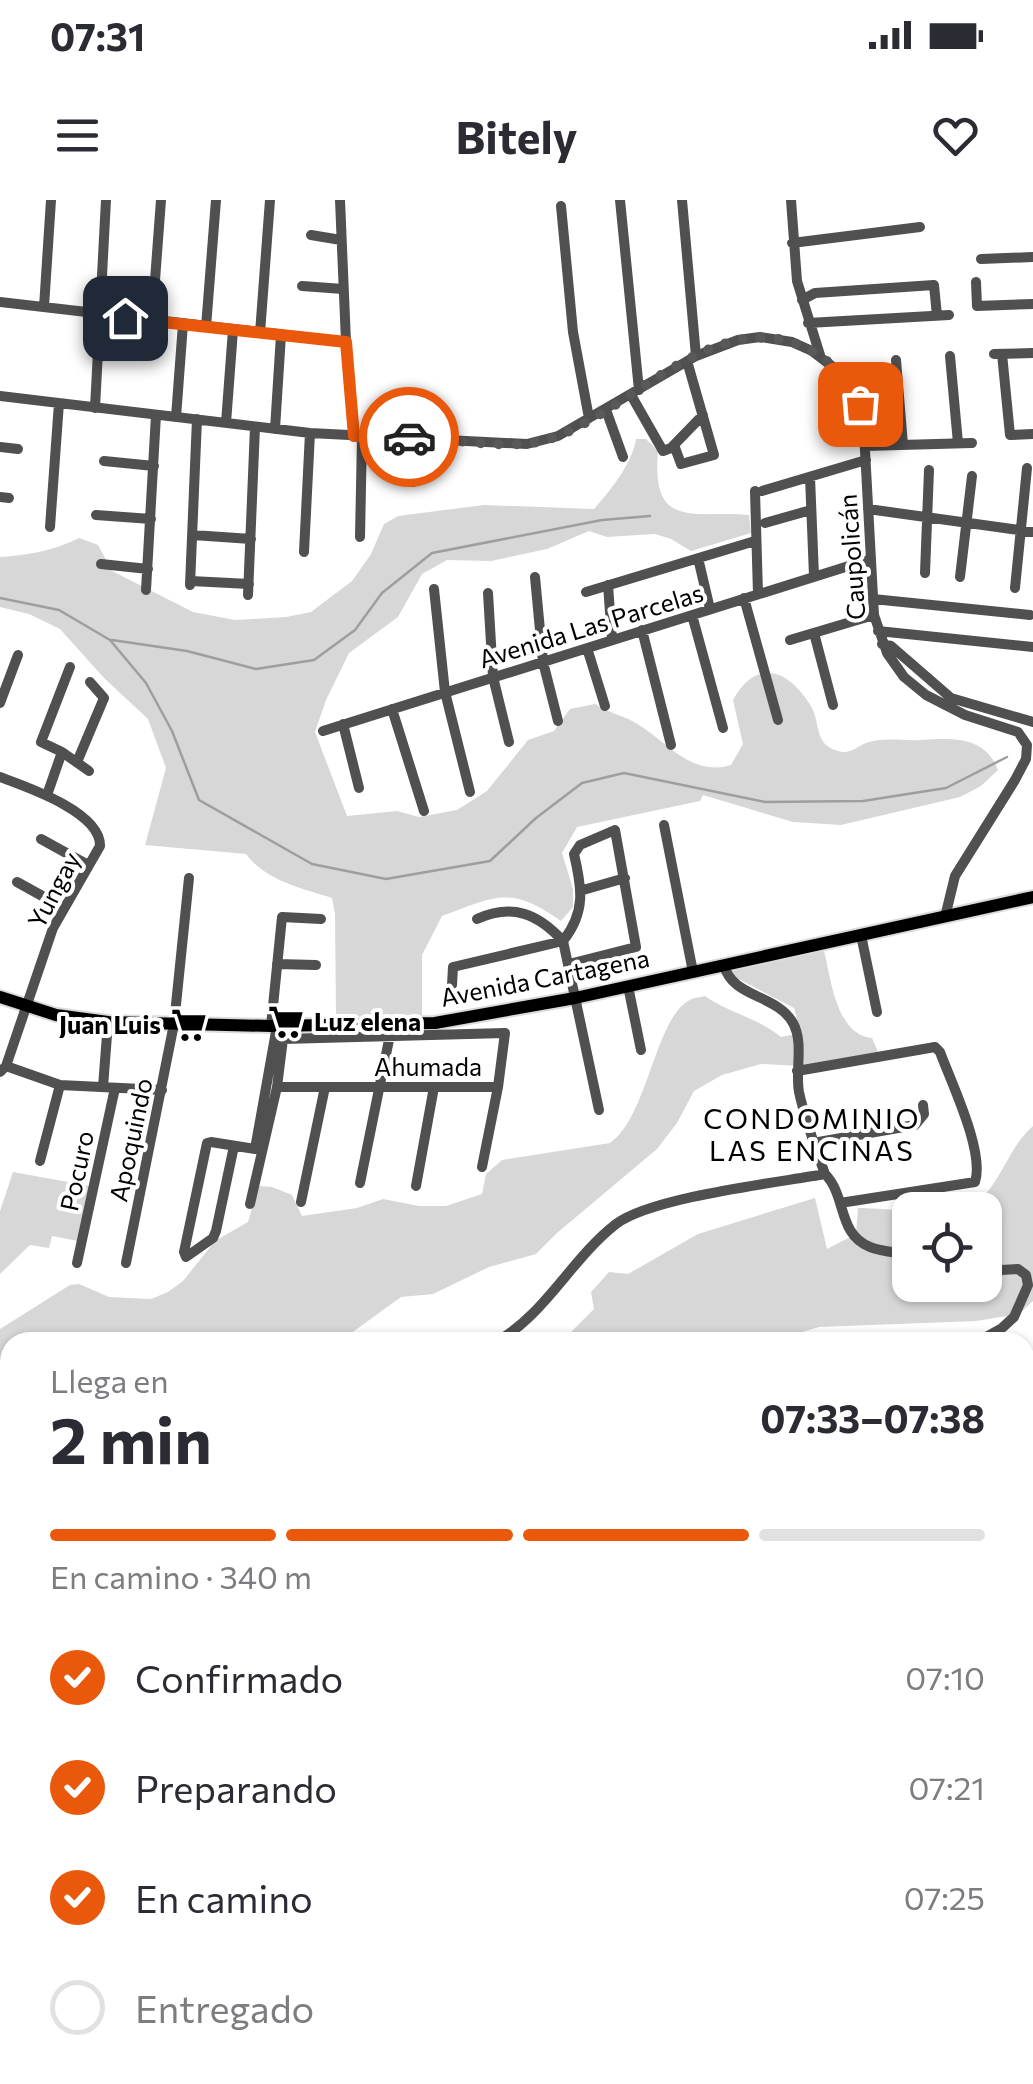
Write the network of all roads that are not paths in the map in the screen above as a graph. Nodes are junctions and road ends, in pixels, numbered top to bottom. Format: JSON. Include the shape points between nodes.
{"nodes":[{"id":1,"x":51,"y":200,"type":"edge"},
{"id":2,"x":106,"y":200,"type":"edge"},
{"id":3,"x":161,"y":200,"type":"edge"},
{"id":4,"x":216,"y":200,"type":"edge"},
{"id":5,"x":270,"y":200,"type":"edge"},
{"id":6,"x":340,"y":200,"type":"edge"},
{"id":7,"x":620,"y":200,"type":"edge"},
{"id":8,"x":682,"y":200,"type":"edge"},
{"id":9,"x":791,"y":200,"type":"edge"},
{"id":10,"x":561,"y":206,"type":"dead end"},
{"id":11,"x":920,"y":227,"type":"dead end"},
{"id":12,"x":310,"y":235,"type":"dead end"},
{"id":13,"x":341,"y":240,"type":"junction"},
{"id":14,"x":792,"y":243,"type":"junction"},
{"id":15,"x":1033,"y":256,"type":"edge"},
{"id":16,"x":981,"y":259,"type":"dead end"},
{"id":17,"x":976,"y":282,"type":"dead end"},
{"id":18,"x":302,"y":286,"type":"dead end"},
{"id":19,"x":343,"y":289,"type":"junction"},
{"id":20,"x":802,"y":300,"type":"junction"},
{"id":21,"x":0,"y":302,"type":"edge"},
{"id":22,"x":1033,"y":304,"type":"edge"},
{"id":23,"x":44,"y":308,"type":"junction"},
{"id":24,"x":99,"y":314,"type":"junction"},
{"id":25,"x":949,"y":315,"type":"dead end"},
{"id":26,"x":936,"y":316,"type":"junction"},
{"id":27,"x":152,"y":320,"type":"junction"},
{"id":28,"x":808,"y":323,"type":"junction"},
{"id":29,"x":182,"y":324,"type":"junction"},
{"id":30,"x":206,"y":327,"type":"junction"},
{"id":31,"x":234,"y":330,"type":"junction"},
{"id":32,"x":260,"y":333,"type":"junction"},
{"id":33,"x":282,"y":336,"type":"junction"},
{"id":34,"x":346,"y":342,"type":"junction"},
{"id":35,"x":1033,"y":353,"type":"edge"},
{"id":36,"x":950,"y":356,"type":"dead end"},
{"id":37,"x":821,"y":357,"type":"junction"},
{"id":38,"x":692,"y":358,"type":"junction"},
{"id":39,"x":896,"y":360,"type":"dead end"},
{"id":40,"x":635,"y":393,"type":"junction"},
{"id":41,"x":0,"y":396,"type":"edge"},
{"id":42,"x":59,"y":403,"type":"junction"},
{"id":43,"x":95,"y":408,"type":"junction"},
{"id":44,"x":606,"y":410,"type":"junction"},
{"id":45,"x":156,"y":415,"type":"junction"},
{"id":46,"x":703,"y":415,"type":"junction"},
{"id":47,"x":176,"y":417,"type":"junction"},
{"id":48,"x":589,"y":418,"type":"junction"},
{"id":49,"x":198,"y":419,"type":"junction"},
{"id":50,"x":226,"y":423,"type":"junction"},
{"id":51,"x":255,"y":427,"type":"junction"},
{"id":52,"x":275,"y":429,"type":"junction"},
{"id":53,"x":310,"y":433,"type":"junction"},
{"id":54,"x":1033,"y":434,"type":"edge"},
{"id":55,"x":358,"y":436,"type":"junction"},
{"id":56,"x":416,"y":437,"type":"junction"},
{"id":57,"x":958,"y":443,"type":"junction"},
{"id":58,"x":972,"y":443,"type":"dead end"},
{"id":59,"x":903,"y":444,"type":"junction"},
{"id":60,"x":674,"y":445,"type":"junction"},
{"id":61,"x":866,"y":446,"type":"junction"},
{"id":62,"x":0,"y":447,"type":"edge"},
{"id":63,"x":18,"y":449,"type":"dead end"},
{"id":64,"x":623,"y":457,"type":"dead end"},
{"id":65,"x":866,"y":460,"type":"junction"},
{"id":66,"x":104,"y":461,"type":"dead end"},
{"id":67,"x":154,"y":466,"type":"junction"},
{"id":68,"x":1027,"y":468,"type":"dead end"},
{"id":69,"x":929,"y":470,"type":"dead end"},
{"id":70,"x":972,"y":476,"type":"dead end"},
{"id":71,"x":810,"y":477,"type":"junction"},
{"id":72,"x":414,"y":482,"type":"dead end"},
{"id":73,"x":868,"y":509,"type":"junction"},
{"id":74,"x":811,"y":510,"type":"junction"},
{"id":75,"x":96,"y":514,"type":"dead end"},
{"id":76,"x":928,"y":516,"type":"junction"},
{"id":77,"x":151,"y":519,"type":"junction"},
{"id":78,"x":966,"y":522,"type":"junction"},
{"id":79,"x":765,"y":523,"type":"dead end"},
{"id":80,"x":50,"y":527,"type":"dead end"},
{"id":81,"x":1027,"y":531,"type":"edge"},
{"id":82,"x":193,"y":535,"type":"junction"},
{"id":83,"x":360,"y":537,"type":"dead end"},
{"id":84,"x":251,"y":539,"type":"junction"},
{"id":85,"x":754,"y":541,"type":"junction"},
{"id":86,"x":304,"y":552,"type":"dead end"},
{"id":87,"x":698,"y":558,"type":"junction"},
{"id":88,"x":871,"y":559,"type":"junction"},
{"id":89,"x":100,"y":564,"type":"dead end"},
{"id":90,"x":148,"y":570,"type":"junction"},
{"id":91,"x":925,"y":573,"type":"dead end"},
{"id":92,"x":814,"y":576,"type":"junction"},
{"id":93,"x":535,"y":577,"type":"dead end"},
{"id":94,"x":960,"y":577,"type":"dead end"},
{"id":95,"x":608,"y":585,"type":"junction"},
{"id":96,"x":1015,"y":588,"type":"dead end"},
{"id":97,"x":434,"y":589,"type":"dead end"},
{"id":98,"x":146,"y":590,"type":"dead end"},
{"id":99,"x":488,"y":592,"type":"dead end"},
{"id":100,"x":586,"y":592,"type":"dead end"},
{"id":101,"x":758,"y":594,"type":"junction"},
{"id":102,"x":744,"y":598,"type":"junction"},
{"id":103,"x":872,"y":598,"type":"junction"},
{"id":104,"x":710,"y":609,"type":"junction"},
{"id":105,"x":874,"y":614,"type":"junction"},
{"id":106,"x":692,"y":615,"type":"junction"},
{"id":107,"x":1030,"y":615,"type":"dead end"},
{"id":108,"x":642,"y":630,"type":"junction"},
{"id":109,"x":878,"y":631,"type":"junction"},
{"id":110,"x":814,"y":633,"type":"junction"},
{"id":111,"x":612,"y":640,"type":"junction"},
{"id":112,"x":790,"y":640,"type":"dead end"},
{"id":113,"x":882,"y":644,"type":"junction"},
{"id":114,"x":1033,"y":647,"type":"edge"},
{"id":115,"x":587,"y":648,"type":"junction"},
{"id":116,"x":18,"y":655,"type":"dead end"},
{"id":117,"x":543,"y":662,"type":"junction"},
{"id":118,"x":70,"y":667,"type":"dead end"},
{"id":119,"x":493,"y":677,"type":"junction"},
{"id":120,"x":90,"y":682,"type":"dead end"},
{"id":121,"x":444,"y":692,"type":"junction"},
{"id":122,"x":0,"y":702,"type":"edge"},
{"id":123,"x":833,"y":705,"type":"dead end"},
{"id":124,"x":605,"y":706,"type":"dead end"},
{"id":125,"x":392,"y":709,"type":"junction"},
{"id":126,"x":778,"y":720,"type":"dead end"},
{"id":127,"x":558,"y":721,"type":"dead end"},
{"id":128,"x":1033,"y":722,"type":"edge"},
{"id":129,"x":343,"y":724,"type":"junction"},
{"id":130,"x":723,"y":728,"type":"dead end"},
{"id":131,"x":323,"y":730,"type":"dead end"},
{"id":132,"x":508,"y":742,"type":"dead end"},
{"id":133,"x":671,"y":745,"type":"dead end"},
{"id":134,"x":62,"y":752,"type":"junction"},
{"id":135,"x":77,"y":762,"type":"junction"},
{"id":136,"x":90,"y":771,"type":"dead end"},
{"id":137,"x":0,"y":777,"type":"edge"},
{"id":138,"x":359,"y":788,"type":"dead end"},
{"id":139,"x":470,"y":792,"type":"dead end"},
{"id":140,"x":47,"y":795,"type":"junction"},
{"id":141,"x":424,"y":811,"type":"dead end"},
{"id":142,"x":664,"y":825,"type":"dead end"},
{"id":143,"x":41,"y":839,"type":"dead end"},
{"id":144,"x":88,"y":865,"type":"junction"},
{"id":145,"x":189,"y":878,"type":"dead end"},
{"id":146,"x":625,"y":878,"type":"junction"},
{"id":147,"x":17,"y":882,"type":"dead end"},
{"id":148,"x":583,"y":890,"type":"junction"},
{"id":149,"x":1033,"y":897,"type":"edge"},
{"id":150,"x":64,"y":908,"type":"junction"},
{"id":151,"x":944,"y":917,"type":"junction"},
{"id":152,"x":321,"y":919,"type":"dead end"},
{"id":153,"x":477,"y":919,"type":"dead end"},
{"id":154,"x":861,"y":935,"type":"junction"},
{"id":155,"x":563,"y":941,"type":"junction"},
{"id":156,"x":278,"y":964,"type":"junction"},
{"id":157,"x":569,"y":964,"type":"junction"},
{"id":158,"x":316,"y":965,"type":"dead end"},
{"id":159,"x":724,"y":965,"type":"junction"},
{"id":160,"x":693,"y":972,"type":"junction"},
{"id":161,"x":452,"y":984,"type":"dead end"},
{"id":162,"x":628,"y":986,"type":"junction"},
{"id":163,"x":0,"y":997,"type":"edge"},
{"id":164,"x":575,"y":998,"type":"junction"},
{"id":165,"x":25,"y":1006,"type":"junction"},
{"id":166,"x":877,"y":1012,"type":"dead end"},
{"id":167,"x":108,"y":1022,"type":"junction"},
{"id":168,"x":174,"y":1024,"type":"junction"},
{"id":169,"x":274,"y":1026,"type":"junction"},
{"id":170,"x":390,"y":1032,"type":"junction"},
{"id":171,"x":642,"y":1050,"type":"dead end"},
{"id":172,"x":4,"y":1063,"type":"edge"},
{"id":173,"x":797,"y":1071,"type":"junction"},
{"id":174,"x":60,"y":1084,"type":"junction"},
{"id":175,"x":109,"y":1087,"type":"junction"},
{"id":176,"x":276,"y":1087,"type":"junction"},
{"id":177,"x":326,"y":1087,"type":"junction"},
{"id":178,"x":434,"y":1087,"type":"junction"},
{"id":179,"x":498,"y":1087,"type":"junction"},
{"id":180,"x":380,"y":1088,"type":"junction"},
{"id":181,"x":162,"y":1090,"type":"junction"},
{"id":182,"x":923,"y":1105,"type":"dead end"},
{"id":183,"x":599,"y":1110,"type":"dead end"},
{"id":184,"x":814,"y":1143,"type":"junction"},
{"id":185,"x":234,"y":1146,"type":"junction"},
{"id":186,"x":40,"y":1161,"type":"dead end"},
{"id":187,"x":482,"y":1167,"type":"dead end"},
{"id":188,"x":825,"y":1174,"type":"junction"},
{"id":189,"x":360,"y":1183,"type":"dead end"},
{"id":190,"x":416,"y":1186,"type":"dead end"},
{"id":191,"x":301,"y":1202,"type":"dead end"},
{"id":192,"x":840,"y":1203,"type":"junction"},
{"id":193,"x":250,"y":1204,"type":"dead end"},
{"id":194,"x":892,"y":1252,"type":"edge"},
{"id":195,"x":78,"y":1263,"type":"dead end"},
{"id":196,"x":126,"y":1263,"type":"dead end"},
{"id":197,"x":1002,"y":1269,"type":"edge"},
{"id":198,"x":510,"y":1332,"type":"edge"},
{"id":199,"x":993,"y":1332,"type":"edge"}],
"edges":[{"from":1,"to":23,"type":"street"},
{"from":2,"to":24,"type":"street"},
{"from":3,"to":27,"type":"street"},
{"from":4,"to":30,"type":"street"},
{"from":5,"to":32,"type":"street"},
{"from":6,"to":13,"type":"street"},
{"from":7,"to":40,"type":"street"},
{"from":8,"to":38,"type":"street"},
{"from":9,"to":14,"type":"street"},
{"from":10,"to":48,"type":"street"},
{"from":11,"to":14,"type":"street"},
{"from":12,"to":13,"type":"street"},
{"from":13,"to":19,"type":"street"},
{"from":14,"to":20,"type":"street"},
{"from":15,"to":16,"type":"street"},
{"from":17,"to":22,"type":"street","via":[[977,306]]},
{"from":18,"to":19,"type":"street"},
{"from":19,"to":34,"type":"street"},
{"from":20,"to":26,"type":"street","via":[[934,285]]},
{"from":20,"to":28,"type":"street"},
{"from":21,"to":23,"type":"street"},
{"from":23,"to":24,"type":"street"},
{"from":24,"to":27,"type":"street"},
{"from":24,"to":43,"type":"street"},
{"from":25,"to":26,"type":"street"},
{"from":26,"to":28,"type":"street"},
{"from":27,"to":29,"type":"street"},
{"from":28,"to":37,"type":"street"},
{"from":29,"to":30,"type":"street"},
{"from":29,"to":47,"type":"street"},
{"from":30,"to":31,"type":"street"},
{"from":31,"to":32,"type":"street"},
{"from":31,"to":50,"type":"street"},
{"from":32,"to":33,"type":"street"},
{"from":33,"to":34,"type":"street"},
{"from":33,"to":52,"type":"street"},
{"from":34,"to":55,"type":"street"},
{"from":35,"to":54,"type":"street","via":[[998,354],[1010,436]]},
{"from":36,"to":57,"type":"street"},
{"from":37,"to":38,"type":"street","name":"Caupolicán","via":[[792,342],[760,337]]},
{"from":37,"to":61,"type":"street","name":"Caupolicán","via":[[855,395]]},
{"from":38,"to":40,"type":"street","name":"Caupolicán"},
{"from":38,"to":46,"type":"street"},
{"from":39,"to":59,"type":"street"},
{"from":40,"to":44,"type":"street","name":"Caupolicán"},
{"from":40,"to":60,"type":"street","via":[[660,447]]},
{"from":41,"to":42,"type":"street","name":"Caupolicán"},
{"from":42,"to":43,"type":"street","name":"Caupolicán"},
{"from":42,"to":80,"type":"street"},
{"from":43,"to":45,"type":"street","name":"Caupolicán"},
{"from":44,"to":48,"type":"street","name":"Caupolicán"},
{"from":44,"to":64,"type":"street"},
{"from":45,"to":47,"type":"street","name":"Caupolicán"},
{"from":45,"to":67,"type":"street"},
{"from":46,"to":60,"type":"street"},
{"from":46,"to":60,"type":"street","via":[[714,456],[681,464]]},
{"from":47,"to":49,"type":"street","name":"Caupolicán"},
{"from":48,"to":56,"type":"street","name":"Caupolicán","via":[[534,443]]},
{"from":49,"to":50,"type":"street","name":"Caupolicán"},
{"from":49,"to":82,"type":"street"},
{"from":50,"to":51,"type":"street","name":"Caupolicán"},
{"from":51,"to":52,"type":"street","name":"Caupolicán"},
{"from":51,"to":84,"type":"street"},
{"from":52,"to":53,"type":"street","name":"Caupolicán"},
{"from":53,"to":55,"type":"street","name":"Caupolicán"},
{"from":53,"to":86,"type":"street"},
{"from":55,"to":56,"type":"street","name":"Caupolicán"},
{"from":55,"to":83,"type":"street"},
{"from":56,"to":72,"type":"street"},
{"from":57,"to":58,"type":"street"},
{"from":57,"to":59,"type":"street"},
{"from":59,"to":61,"type":"street"},
{"from":61,"to":65,"type":"street","name":"Caupolicán"},
{"from":62,"to":63,"type":"street"},
{"from":65,"to":71,"type":"street"},
{"from":65,"to":73,"type":"street","name":"Caupolicán"},
{"from":66,"to":67,"type":"street"},
{"from":67,"to":77,"type":"street"},
{"from":68,"to":81,"type":"street"},
{"from":69,"to":76,"type":"street"},
{"from":70,"to":78,"type":"street"},
{"from":71,"to":74,"type":"street"},
{"from":71,"to":85,"type":"street","via":[[758,491]]},
{"from":73,"to":76,"type":"street"},
{"from":73,"to":88,"type":"street","name":"Caupolicán"},
{"from":74,"to":79,"type":"street"},
{"from":74,"to":92,"type":"street"},
{"from":75,"to":77,"type":"street"},
{"from":76,"to":78,"type":"street"},
{"from":76,"to":91,"type":"street"},
{"from":77,"to":90,"type":"street"},
{"from":78,"to":81,"type":"street"},
{"from":78,"to":94,"type":"street"},
{"from":81,"to":96,"type":"street"},
{"from":82,"to":84,"type":"street"},
{"from":82,"to":84,"type":"street","via":[[190,583],[249,589]]},
{"from":85,"to":87,"type":"street"},
{"from":85,"to":101,"type":"street"},
{"from":87,"to":95,"type":"street"},
{"from":87,"to":104,"type":"street"},
{"from":88,"to":92,"type":"street","name":"Avenida Las Parcelas"},
{"from":88,"to":103,"type":"street","name":"Caupolicán"},
{"from":89,"to":90,"type":"street"},
{"from":90,"to":98,"type":"street"},
{"from":92,"to":101,"type":"street","name":"Avenida Las Parcelas"},
{"from":93,"to":117,"type":"street"},
{"from":95,"to":100,"type":"street"},
{"from":95,"to":111,"type":"street"},
{"from":97,"to":121,"type":"street"},
{"from":99,"to":119,"type":"street"},
{"from":101,"to":102,"type":"street","name":"Avenida Las Parcelas"},
{"from":102,"to":104,"type":"street","name":"Avenida Las Parcelas"},
{"from":102,"to":126,"type":"street"},
{"from":103,"to":105,"type":"street","name":"Caupolicán"},
{"from":103,"to":107,"type":"street"},
{"from":104,"to":106,"type":"street","name":"Avenida Las Parcelas"},
{"from":105,"to":109,"type":"street","name":"Caupolicán"},
{"from":105,"to":110,"type":"street"},
{"from":106,"to":108,"type":"street","name":"Avenida Las Parcelas"},
{"from":106,"to":130,"type":"street"},
{"from":108,"to":111,"type":"street","name":"Avenida Las Parcelas"},
{"from":108,"to":133,"type":"street"},
{"from":109,"to":113,"type":"street","name":"Caupolicán"},
{"from":109,"to":114,"type":"street"},
{"from":110,"to":112,"type":"street"},
{"from":110,"to":123,"type":"street"},
{"from":111,"to":115,"type":"street","name":"Avenida Las Parcelas"},
{"from":113,"to":128,"type":"street","via":[[951,698]]},
{"from":113,"to":151,"type":"street","name":"Caupolicán","via":[[919,690],[1018,732],[1027,746],[1016,780],[955,876]]},
{"from":115,"to":117,"type":"street","name":"Avenida Las Parcelas"},
{"from":115,"to":124,"type":"street"},
{"from":116,"to":122,"type":"street"},
{"from":117,"to":119,"type":"street","name":"Avenida Las Parcelas"},
{"from":117,"to":127,"type":"street"},
{"from":118,"to":134,"type":"street","via":[[41,742]]},
{"from":119,"to":121,"type":"street","name":"Avenida Las Parcelas"},
{"from":119,"to":132,"type":"street"},
{"from":120,"to":135,"type":"street","via":[[104,698]]},
{"from":121,"to":125,"type":"street","name":"Avenida Las Parcelas"},
{"from":121,"to":139,"type":"street"},
{"from":125,"to":129,"type":"street","name":"Avenida Las Parcelas"},
{"from":125,"to":141,"type":"street"},
{"from":129,"to":131,"type":"street","name":"Avenida Las Parcelas"},
{"from":129,"to":138,"type":"street"},
{"from":134,"to":135,"type":"street"},
{"from":134,"to":140,"type":"street"},
{"from":135,"to":136,"type":"street"},
{"from":137,"to":140,"type":"street","name":"Yungay"},
{"from":140,"to":144,"type":"street","name":"Yungay","via":[[97,829],[100,846]]},
{"from":142,"to":160,"type":"street"},
{"from":143,"to":144,"type":"street"},
{"from":144,"to":150,"type":"street","name":"Yungay"},
{"from":145,"to":168,"type":"street","name":"Apoquindo"},
{"from":146,"to":148,"type":"street"},
{"from":146,"to":148,"type":"street","via":[[616,830],[574,854]]},
{"from":146,"to":157,"type":"street","via":[[636,947]]},
{"from":147,"to":150,"type":"street"},
{"from":148,"to":155,"type":"street"},
{"from":149,"to":151,"type":"main road","name":"Avenida Cartagena"},
{"from":150,"to":165,"type":"street","name":"Yungay"},
{"from":151,"to":154,"type":"main road","name":"Avenida Cartagena"},
{"from":152,"to":156,"type":"street","via":[[282,916]]},
{"from":153,"to":155,"type":"street","via":[[522,912],[544,921]]},
{"from":154,"to":159,"type":"main road","name":"Avenida Cartagena"},
{"from":154,"to":166,"type":"street"},
{"from":155,"to":157,"type":"street"},
{"from":155,"to":161,"type":"street","via":[[453,967]]},
{"from":156,"to":158,"type":"street"},
{"from":156,"to":169,"type":"street"},
{"from":157,"to":164,"type":"street"},
{"from":159,"to":160,"type":"main road","name":"Avenida Cartagena"},
{"from":159,"to":173,"type":"street","via":[[732,982],[791,1020]]},
{"from":160,"to":162,"type":"main road","name":"Avenida Cartagena"},
{"from":162,"to":164,"type":"main road","name":"Avenida Cartagena"},
{"from":162,"to":171,"type":"street"},
{"from":163,"to":165,"type":"main road","name":"Avenida Cartagena"},
{"from":164,"to":170,"type":"main road","name":"Avenida Cartagena"},
{"from":164,"to":183,"type":"street"},
{"from":165,"to":167,"type":"main road","name":"Avenida Cartagena"},
{"from":165,"to":172,"type":"street","name":"Yungay"},
{"from":167,"to":168,"type":"main road","name":"Avenida Cartagena"},
{"from":167,"to":175,"type":"street","name":"Pocuro"},
{"from":168,"to":169,"type":"main road","name":"Avenida Cartagena"},
{"from":168,"to":181,"type":"street","name":"Apoquindo"},
{"from":169,"to":170,"type":"main road","name":"Avenida Cartagena"},
{"from":169,"to":185,"type":"street","via":[[254,1149]]},
{"from":170,"to":176,"type":"street","via":[[283,1039]]},
{"from":170,"to":179,"type":"street","via":[[505,1034]]},
{"from":170,"to":180,"type":"street"},
{"from":172,"to":174,"type":"street"},
{"from":173,"to":184,"type":"street"},
{"from":173,"to":192,"type":"street","via":[[935,1047],[964,1119],[978,1168],[975,1182]]},
{"from":174,"to":175,"type":"street"},
{"from":174,"to":186,"type":"street"},
{"from":175,"to":181,"type":"street"},
{"from":175,"to":195,"type":"street","name":"Pocuro"},
{"from":176,"to":177,"type":"street","name":"Ahumada"},
{"from":176,"to":193,"type":"street"},
{"from":177,"to":180,"type":"street","name":"Ahumada"},
{"from":177,"to":191,"type":"street"},
{"from":178,"to":179,"type":"street","name":"Ahumada"},
{"from":178,"to":180,"type":"street","name":"Ahumada"},
{"from":178,"to":190,"type":"street"},
{"from":179,"to":187,"type":"street","name":"Ahumada"},
{"from":180,"to":189,"type":"street"},
{"from":181,"to":196,"type":"street","name":"Apoquindo"},
{"from":182,"to":184,"type":"street","via":[[915,1124]]},
{"from":184,"to":188,"type":"street"},
{"from":185,"to":185,"type":"street","via":[[206,1146],[186,1257],[213,1238]]},
{"from":188,"to":192,"type":"street"},
{"from":188,"to":198,"type":"street","via":[[634,1213]]},
{"from":192,"to":194,"type":"street","via":[[861,1242]]},
{"from":197,"to":199,"type":"street","via":[[1018,1269],[1028,1285],[1011,1321]]}]}
